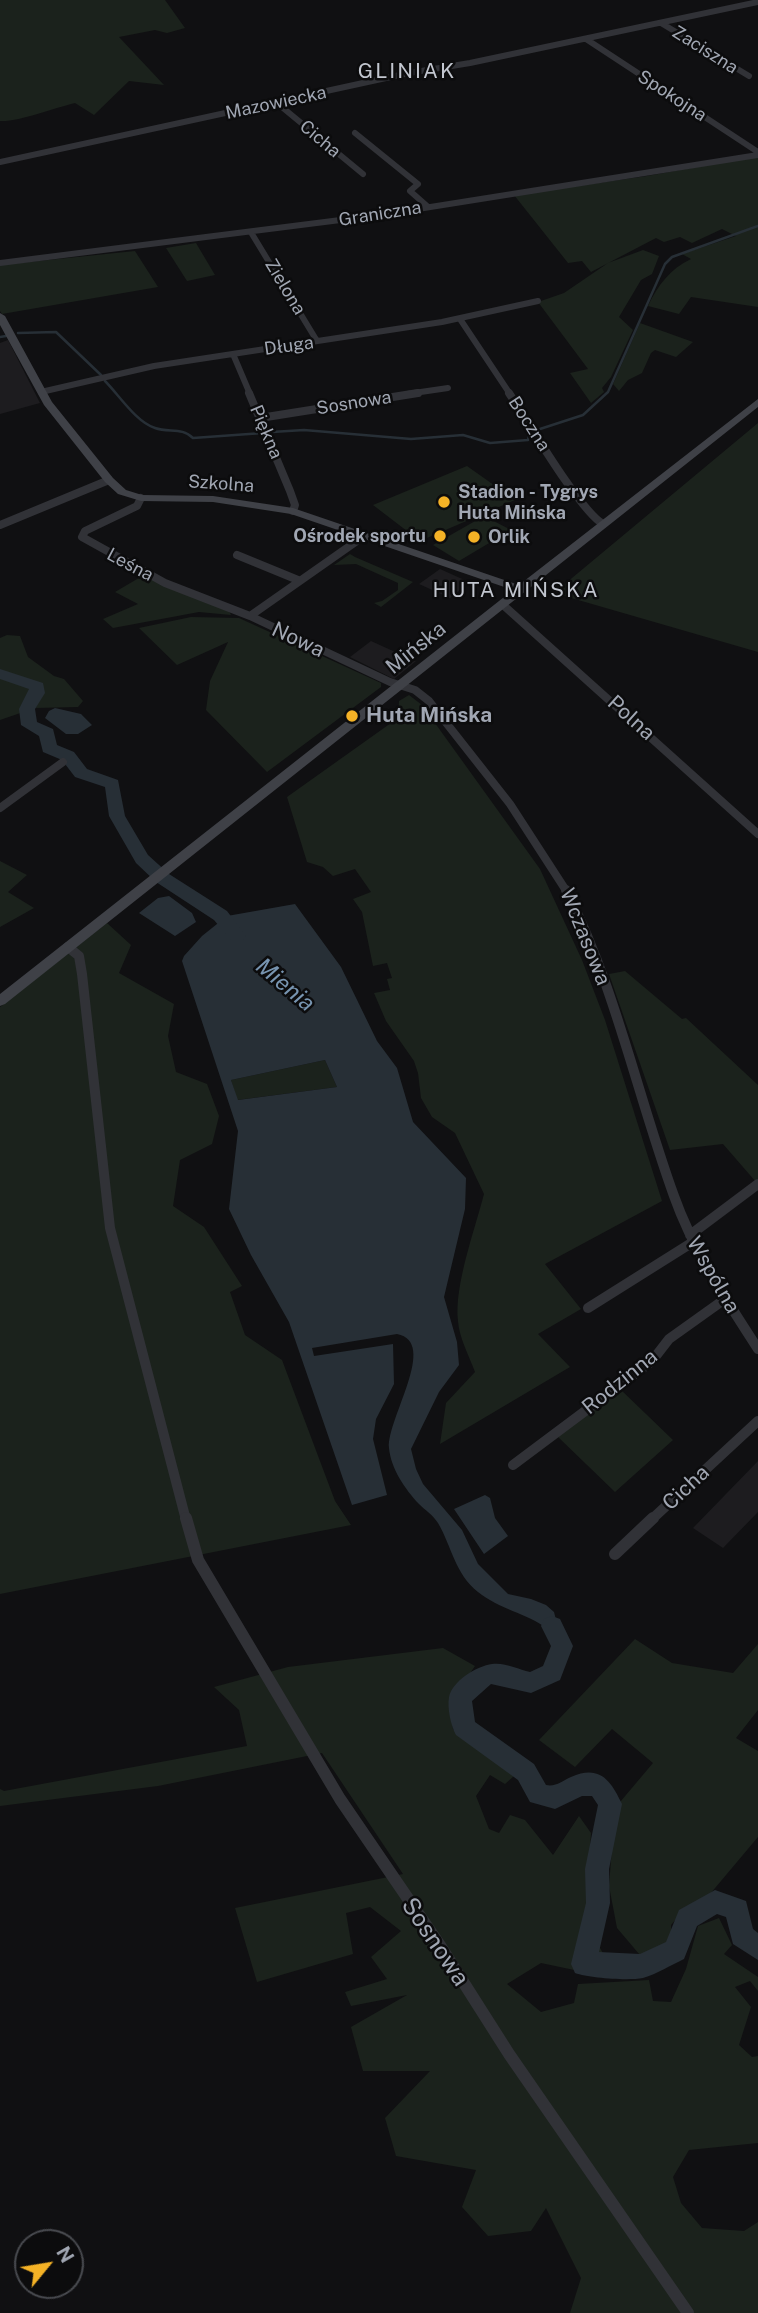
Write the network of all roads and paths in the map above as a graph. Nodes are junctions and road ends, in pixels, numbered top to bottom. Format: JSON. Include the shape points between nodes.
{"nodes":[{"id":1,"x":758,"y":2,"type":"edge"},
{"id":2,"x":661,"y":23,"type":"junction"},
{"id":3,"x":586,"y":39,"type":"junction"},
{"id":4,"x":749,"y":76,"type":"dead end"},
{"id":5,"x":277,"y":103,"type":"junction"},
{"id":6,"x":355,"y":133,"type":"dead end"},
{"id":7,"x":758,"y":154,"type":"edge"},
{"id":8,"x":1,"y":159,"type":"edge"},
{"id":9,"x":362,"y":174,"type":"dead end"},
{"id":10,"x":427,"y":206,"type":"junction"},
{"id":11,"x":252,"y":234,"type":"junction"},
{"id":12,"x":0,"y":263,"type":"edge"},
{"id":13,"x":538,"y":300,"type":"dead end"},
{"id":14,"x":0,"y":316,"type":"edge"},
{"id":15,"x":460,"y":319,"type":"junction"},
{"id":16,"x":317,"y":341,"type":"junction"},
{"id":17,"x":233,"y":354,"type":"junction"},
{"id":18,"x":448,"y":387,"type":"dead end"},
{"id":19,"x":41,"y":392,"type":"junction"},
{"id":20,"x":758,"y":402,"type":"edge"},
{"id":21,"x":260,"y":418,"type":"junction"},
{"id":22,"x":108,"y":480,"type":"junction"},
{"id":23,"x":141,"y":498,"type":"junction"},
{"id":24,"x":293,"y":511,"type":"junction"},
{"id":25,"x":603,"y":524,"type":"junction"},
{"id":26,"x":0,"y":525,"type":"edge"},
{"id":27,"x":364,"y":536,"type":"junction"},
{"id":28,"x":237,"y":555,"type":"dead end"},
{"id":29,"x":298,"y":580,"type":"junction"},
{"id":30,"x":520,"y":589,"type":"junction"},
{"id":31,"x":502,"y":604,"type":"junction"},
{"id":32,"x":250,"y":616,"type":"junction"},
{"id":33,"x":402,"y":685,"type":"junction"},
{"id":34,"x":63,"y":762,"type":"dead end"},
{"id":35,"x":0,"y":808,"type":"edge"},
{"id":36,"x":758,"y":834,"type":"edge"},
{"id":37,"x":68,"y":947,"type":"junction"},
{"id":38,"x":3,"y":994,"type":"edge"},
{"id":39,"x":758,"y":1184,"type":"edge"},
{"id":40,"x":674,"y":1197,"type":"joint"},
{"id":41,"x":692,"y":1239,"type":"junction"},
{"id":42,"x":725,"y":1299,"type":"junction"},
{"id":43,"x":588,"y":1308,"type":"dead end"},
{"id":44,"x":758,"y":1349,"type":"edge"},
{"id":45,"x":758,"y":1421,"type":"edge"},
{"id":46,"x":513,"y":1465,"type":"dead end"},
{"id":47,"x":615,"y":1555,"type":"dead end"},
{"id":48,"x":688,"y":2313,"type":"edge"}],
"edges":[{"from":1,"to":2,"type":"street","name":"Mazowiecka"},
{"from":2,"to":3,"type":"street","name":"Mazowiecka"},
{"from":2,"to":4,"type":"street","name":"Zaciszna"},
{"from":3,"to":5,"type":"street","name":"Mazowiecka"},
{"from":3,"to":7,"type":"street","name":"Spokojna"},
{"from":5,"to":8,"type":"street","name":"Mazowiecka"},
{"from":5,"to":9,"type":"street","name":"Cicha"},
{"from":6,"to":10,"type":"street","via":[[418,184],[410,191]]},
{"from":7,"to":10,"type":"street","name":"Graniczna"},
{"from":10,"to":11,"type":"street","name":"Graniczna"},
{"from":11,"to":12,"type":"street","name":"Graniczna"},
{"from":11,"to":16,"type":"street","name":"Zielona"},
{"from":13,"to":15,"type":"street","name":"Długa"},
{"from":14,"to":19,"type":"main road","name":"Szkolna"},
{"from":15,"to":16,"type":"street","name":"Długa"},
{"from":15,"to":25,"type":"street","name":"Boczna","via":[[572,488]]},
{"from":16,"to":17,"type":"street","name":"Długa"},
{"from":17,"to":19,"type":"street","name":"Długa","via":[[154,366]]},
{"from":17,"to":21,"type":"street","name":"Piękna"},
{"from":18,"to":21,"type":"street","name":"Sosnowa"},
{"from":19,"to":22,"type":"main road","name":"Szkolna"},
{"from":20,"to":25,"type":"main road","name":"Mińska"},
{"from":21,"to":24,"type":"street","name":"Piękna","via":[[295,505]]},
{"from":22,"to":23,"type":"main road","name":"Szkolna","via":[[122,492]]},
{"from":22,"to":26,"type":"street"},
{"from":23,"to":24,"type":"main road","name":"Szkolna","via":[[212,499]]},
{"from":23,"to":32,"type":"street","name":"Leśna","via":[[137,506],[85,531],[82,537],[155,579]]},
{"from":24,"to":27,"type":"main road","name":"Szkolna"},
{"from":25,"to":30,"type":"main road","name":"Mińska"},
{"from":27,"to":29,"type":"street","name":"Nowa"},
{"from":27,"to":30,"type":"main road","name":"Szkolna"},
{"from":28,"to":29,"type":"street"},
{"from":29,"to":32,"type":"street","name":"Nowa"},
{"from":30,"to":31,"type":"main road","name":"Mińska"},
{"from":31,"to":33,"type":"main road","name":"Mińska"},
{"from":31,"to":36,"type":"street","name":"Polna"},
{"from":32,"to":33,"type":"street","name":"Nowa"},
{"from":33,"to":37,"type":"main road","name":"Mińska"},
{"from":33,"to":40,"type":"street","name":"Wczasowa","via":[[429,701],[510,804],[575,904]]},
{"from":34,"to":35,"type":"street"},
{"from":37,"to":38,"type":"main road","name":"Mińska"},
{"from":37,"to":48,"type":"street","name":"Sosnowa","via":[[79,956],[82,974],[110,1228],[198,1560],[347,1810]]},
{"from":39,"to":41,"type":"street"},
{"from":40,"to":41,"type":"street","name":"Wspólna"},
{"from":41,"to":42,"type":"street","name":"Wspólna"},
{"from":41,"to":43,"type":"street"},
{"from":42,"to":44,"type":"street","name":"Wspólna"},
{"from":42,"to":46,"type":"street","name":"Rodzinna","via":[[669,1339],[652,1361]]},
{"from":45,"to":47,"type":"street","name":"Cicha"}]}
